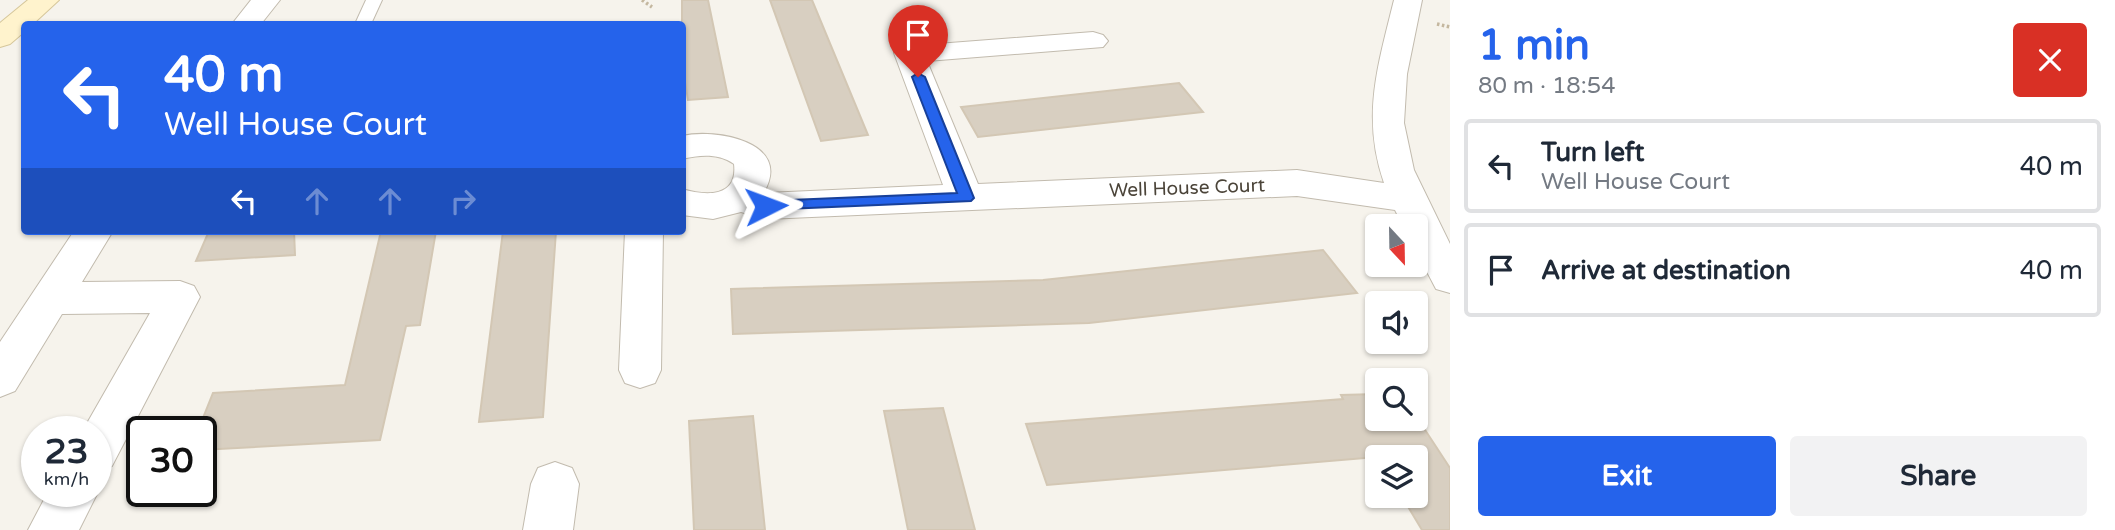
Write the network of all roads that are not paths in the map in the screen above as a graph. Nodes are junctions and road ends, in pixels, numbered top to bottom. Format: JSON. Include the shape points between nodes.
{"nodes":[{"id":1,"x":45,"y":0,"type":"edge"},
{"id":2,"x":266,"y":0,"type":"edge"},
{"id":3,"x":374,"y":0,"type":"edge"},
{"id":4,"x":1408,"y":0,"type":"edge"},
{"id":5,"x":248,"y":21,"type":"edge"},
{"id":6,"x":364,"y":21,"type":"edge"},
{"id":7,"x":0,"y":37,"type":"edge"},
{"id":8,"x":1093,"y":41,"type":"dead end"},
{"id":9,"x":686,"y":147,"type":"edge"},
{"id":10,"x":738,"y":198,"type":"junction"},
{"id":11,"x":966,"y":198,"type":"junction"},
{"id":12,"x":1407,"y":200,"type":"junction"},
{"id":13,"x":686,"y":203,"type":"edge"},
{"id":14,"x":91,"y":235,"type":"edge"},
{"id":15,"x":644,"y":235,"type":"edge"},
{"id":16,"x":1450,"y":278,"type":"edge"},
{"id":17,"x":51,"y":299,"type":"junction"},
{"id":18,"x":640,"y":370,"type":"dead end"},
{"id":19,"x":0,"y":378,"type":"edge"},
{"id":20,"x":112,"y":422,"type":"edge"},
{"id":21,"x":555,"y":484,"type":"dead end"},
{"id":22,"x":66,"y":507,"type":"edge"},
{"id":23,"x":53,"y":530,"type":"edge"},
{"id":24,"x":548,"y":530,"type":"edge"}],
"edges":[{"from":1,"to":7,"type":"street"},
{"from":2,"to":5,"type":"street"},
{"from":3,"to":6,"type":"lane"},
{"from":4,"to":12,"type":"street","via":[[1388,100],[1391,144]]},
{"from":8,"to":11,"type":"street","via":[[909,53]]},
{"from":9,"to":10,"type":"street","via":[[709,143],[740,153],[750,163],[752,176]]},
{"from":10,"to":11,"type":"street","name":"Well House Court","via":[[766,206]]},
{"from":10,"to":13,"type":"street","name":"Well House Court","via":[[703,207]]},
{"from":11,"to":12,"type":"street","name":"Well House Court","via":[[1297,183]]},
{"from":12,"to":16,"type":"street"},
{"from":14,"to":17,"type":"street"},
{"from":15,"to":18,"type":"street"},
{"from":17,"to":19,"type":"street"},
{"from":17,"to":20,"type":"street","via":[[180,297]]},
{"from":21,"to":24,"type":"street"},
{"from":22,"to":23,"type":"street"}]}
